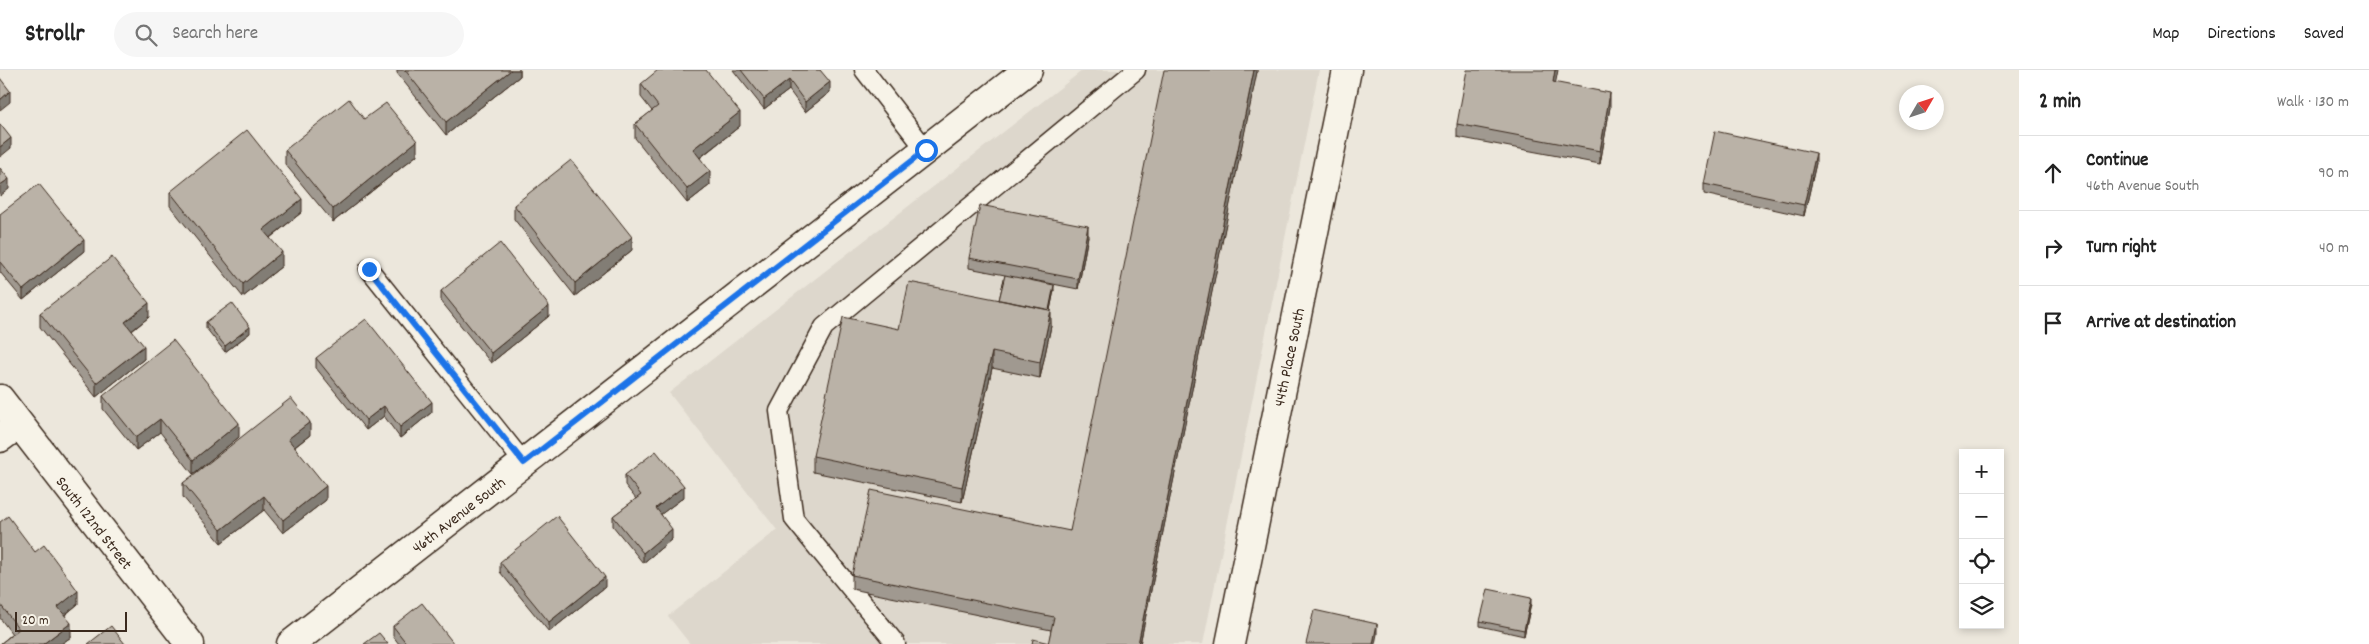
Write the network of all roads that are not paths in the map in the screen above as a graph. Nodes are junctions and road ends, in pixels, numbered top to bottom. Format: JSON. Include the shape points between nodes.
{"nodes":[{"id":1,"x":864,"y":70,"type":"edge"},
{"id":2,"x":1028,"y":70,"type":"edge"},
{"id":3,"x":1136,"y":70,"type":"edge"},
{"id":4,"x":1347,"y":70,"type":"edge"},
{"id":5,"x":926,"y":150,"type":"junction"},
{"id":6,"x":369,"y":269,"type":"dead end"},
{"id":7,"x":0,"y":399,"type":"edge"},
{"id":8,"x":9,"y":431,"type":"edge"},
{"id":9,"x":524,"y":463,"type":"junction"},
{"id":10,"x":190,"y":644,"type":"edge"},
{"id":11,"x":291,"y":644,"type":"edge"},
{"id":12,"x":896,"y":644,"type":"edge"},
{"id":13,"x":1230,"y":644,"type":"edge"}],
"edges":[{"from":1,"to":5,"type":"lane"},
{"from":2,"to":5,"type":"street","name":"46th Avenue South"},
{"from":3,"to":12,"type":"lane","via":[[824,327],[779,410],[794,519]]},
{"from":4,"to":13,"type":"street","name":"44th Place South"},
{"from":5,"to":9,"type":"street","name":"46th Avenue South"},
{"from":6,"to":9,"type":"lane"},
{"from":7,"to":8,"type":"street","name":"South 122nd Street"},
{"from":8,"to":10,"type":"street","name":"South 122nd Street"},
{"from":9,"to":11,"type":"street","name":"46th Avenue South"}]}
